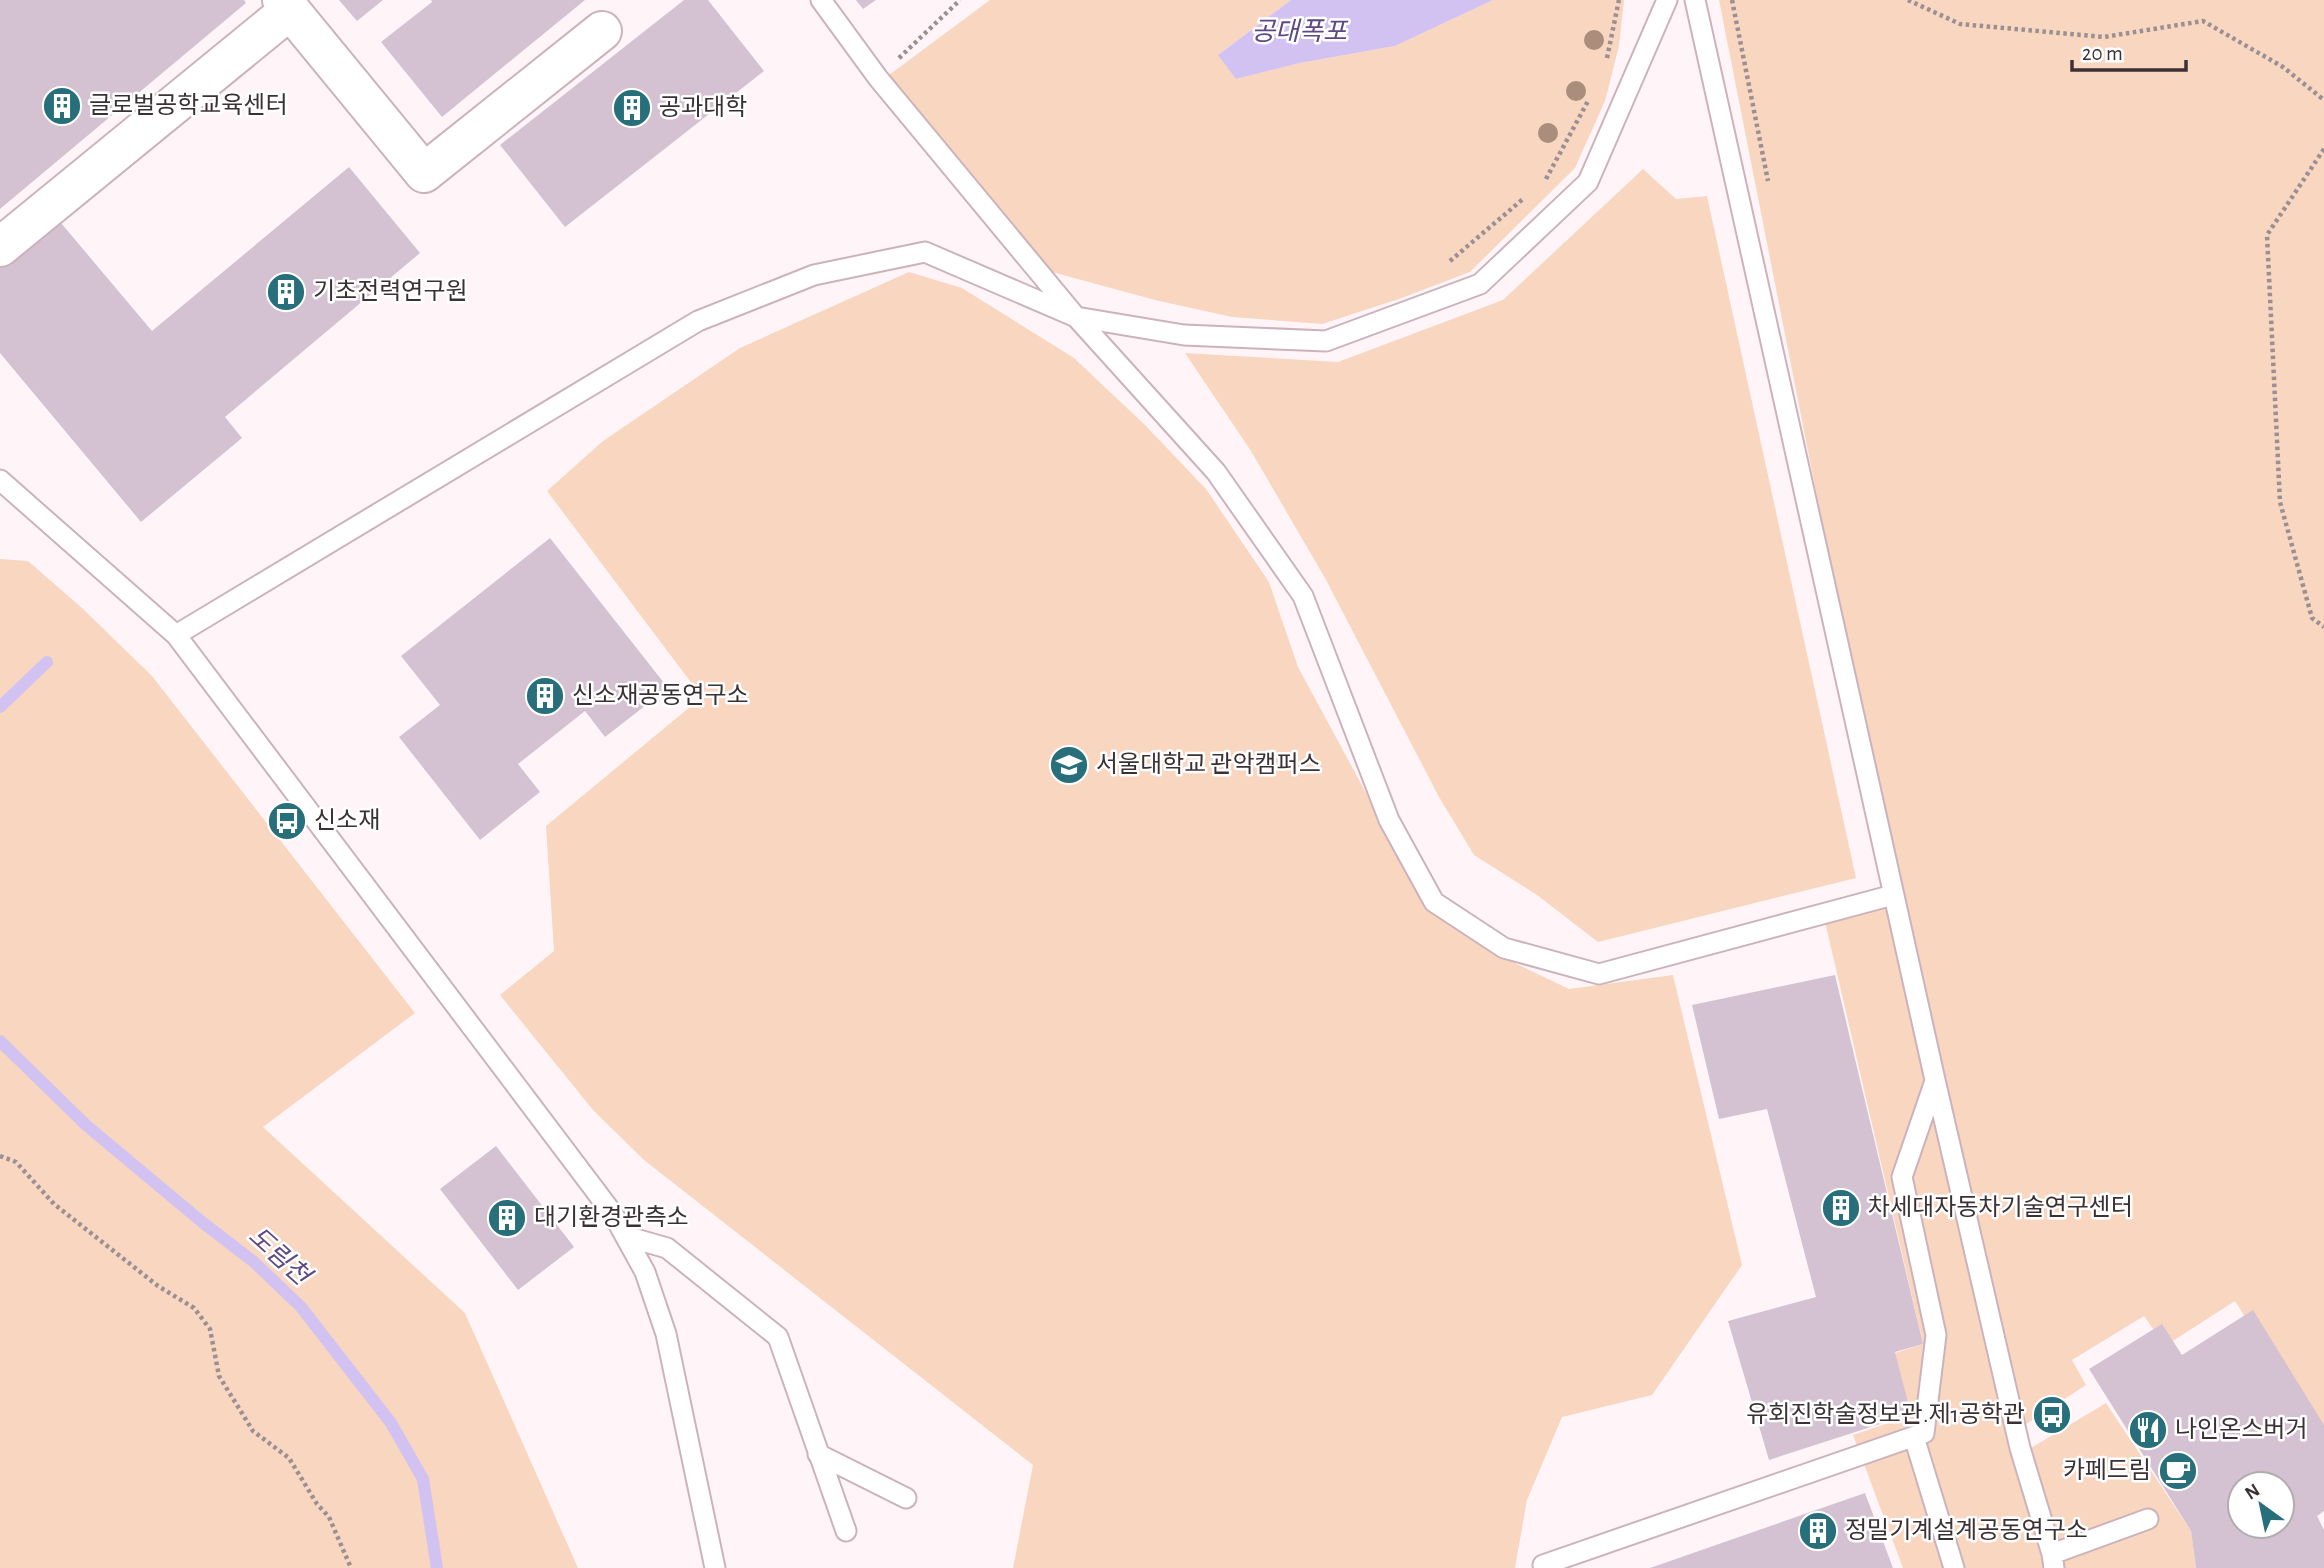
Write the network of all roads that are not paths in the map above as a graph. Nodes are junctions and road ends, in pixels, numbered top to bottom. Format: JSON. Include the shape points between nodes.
{"nodes":[{"id":1,"x":821,"y":0,"type":"edge"},
{"id":2,"x":1667,"y":0,"type":"edge"},
{"id":3,"x":1695,"y":0,"type":"edge"},
{"id":4,"x":286,"y":5,"type":"edge"},
{"id":5,"x":602,"y":31,"type":"dead end"},
{"id":6,"x":0,"y":247,"type":"edge"},
{"id":7,"x":1076,"y":317,"type":"junction"},
{"id":8,"x":0,"y":480,"type":"edge"},
{"id":9,"x":176,"y":635,"type":"junction"},
{"id":10,"x":1893,"y":895,"type":"junction"},
{"id":11,"x":1935,"y":1080,"type":"junction"},
{"id":12,"x":625,"y":1236,"type":"junction"},
{"id":13,"x":1914,"y":1437,"type":"junction"},
{"id":14,"x":818,"y":1454,"type":"junction"},
{"id":15,"x":906,"y":1498,"type":"dead end"},
{"id":16,"x":2148,"y":1519,"type":"dead end"},
{"id":17,"x":846,"y":1531,"type":"dead end"},
{"id":18,"x":2053,"y":1561,"type":"edge"},
{"id":19,"x":715,"y":1568,"type":"edge"},
{"id":20,"x":1544,"y":1568,"type":"edge"},
{"id":21,"x":1954,"y":1568,"type":"edge"}],
"edges":[{"from":1,"to":7,"type":"lane","via":[[878,78]]},
{"from":2,"to":7,"type":"lane","via":[[1588,182],[1480,284],[1326,341],[1184,335]]},
{"from":3,"to":10,"type":"lane"},
{"from":4,"to":5,"type":"street","via":[[424,173]]},
{"from":4,"to":6,"type":"street"},
{"from":7,"to":9,"type":"lane","via":[[925,252],[814,275],[698,321]]},
{"from":7,"to":10,"type":"lane","via":[[1216,472],[1303,596],[1389,820],[1434,902],[1504,948],[1599,974]]},
{"from":8,"to":9,"type":"lane"},
{"from":9,"to":12,"type":"lane","via":[[613,1214]]},
{"from":10,"to":11,"type":"lane"},
{"from":11,"to":13,"type":"lane","via":[[1902,1177],[1936,1335],[1924,1433]]},
{"from":11,"to":18,"type":"lane","via":[[2020,1448]]},
{"from":12,"to":14,"type":"lane","via":[[667,1248],[778,1337]]},
{"from":12,"to":19,"type":"lane","via":[[645,1272],[666,1334]]},
{"from":13,"to":20,"type":"lane","via":[[1555,1560]]},
{"from":13,"to":21,"type":"lane"},
{"from":14,"to":15,"type":"lane"},
{"from":14,"to":17,"type":"lane"},
{"from":16,"to":18,"type":"lane"}]}
